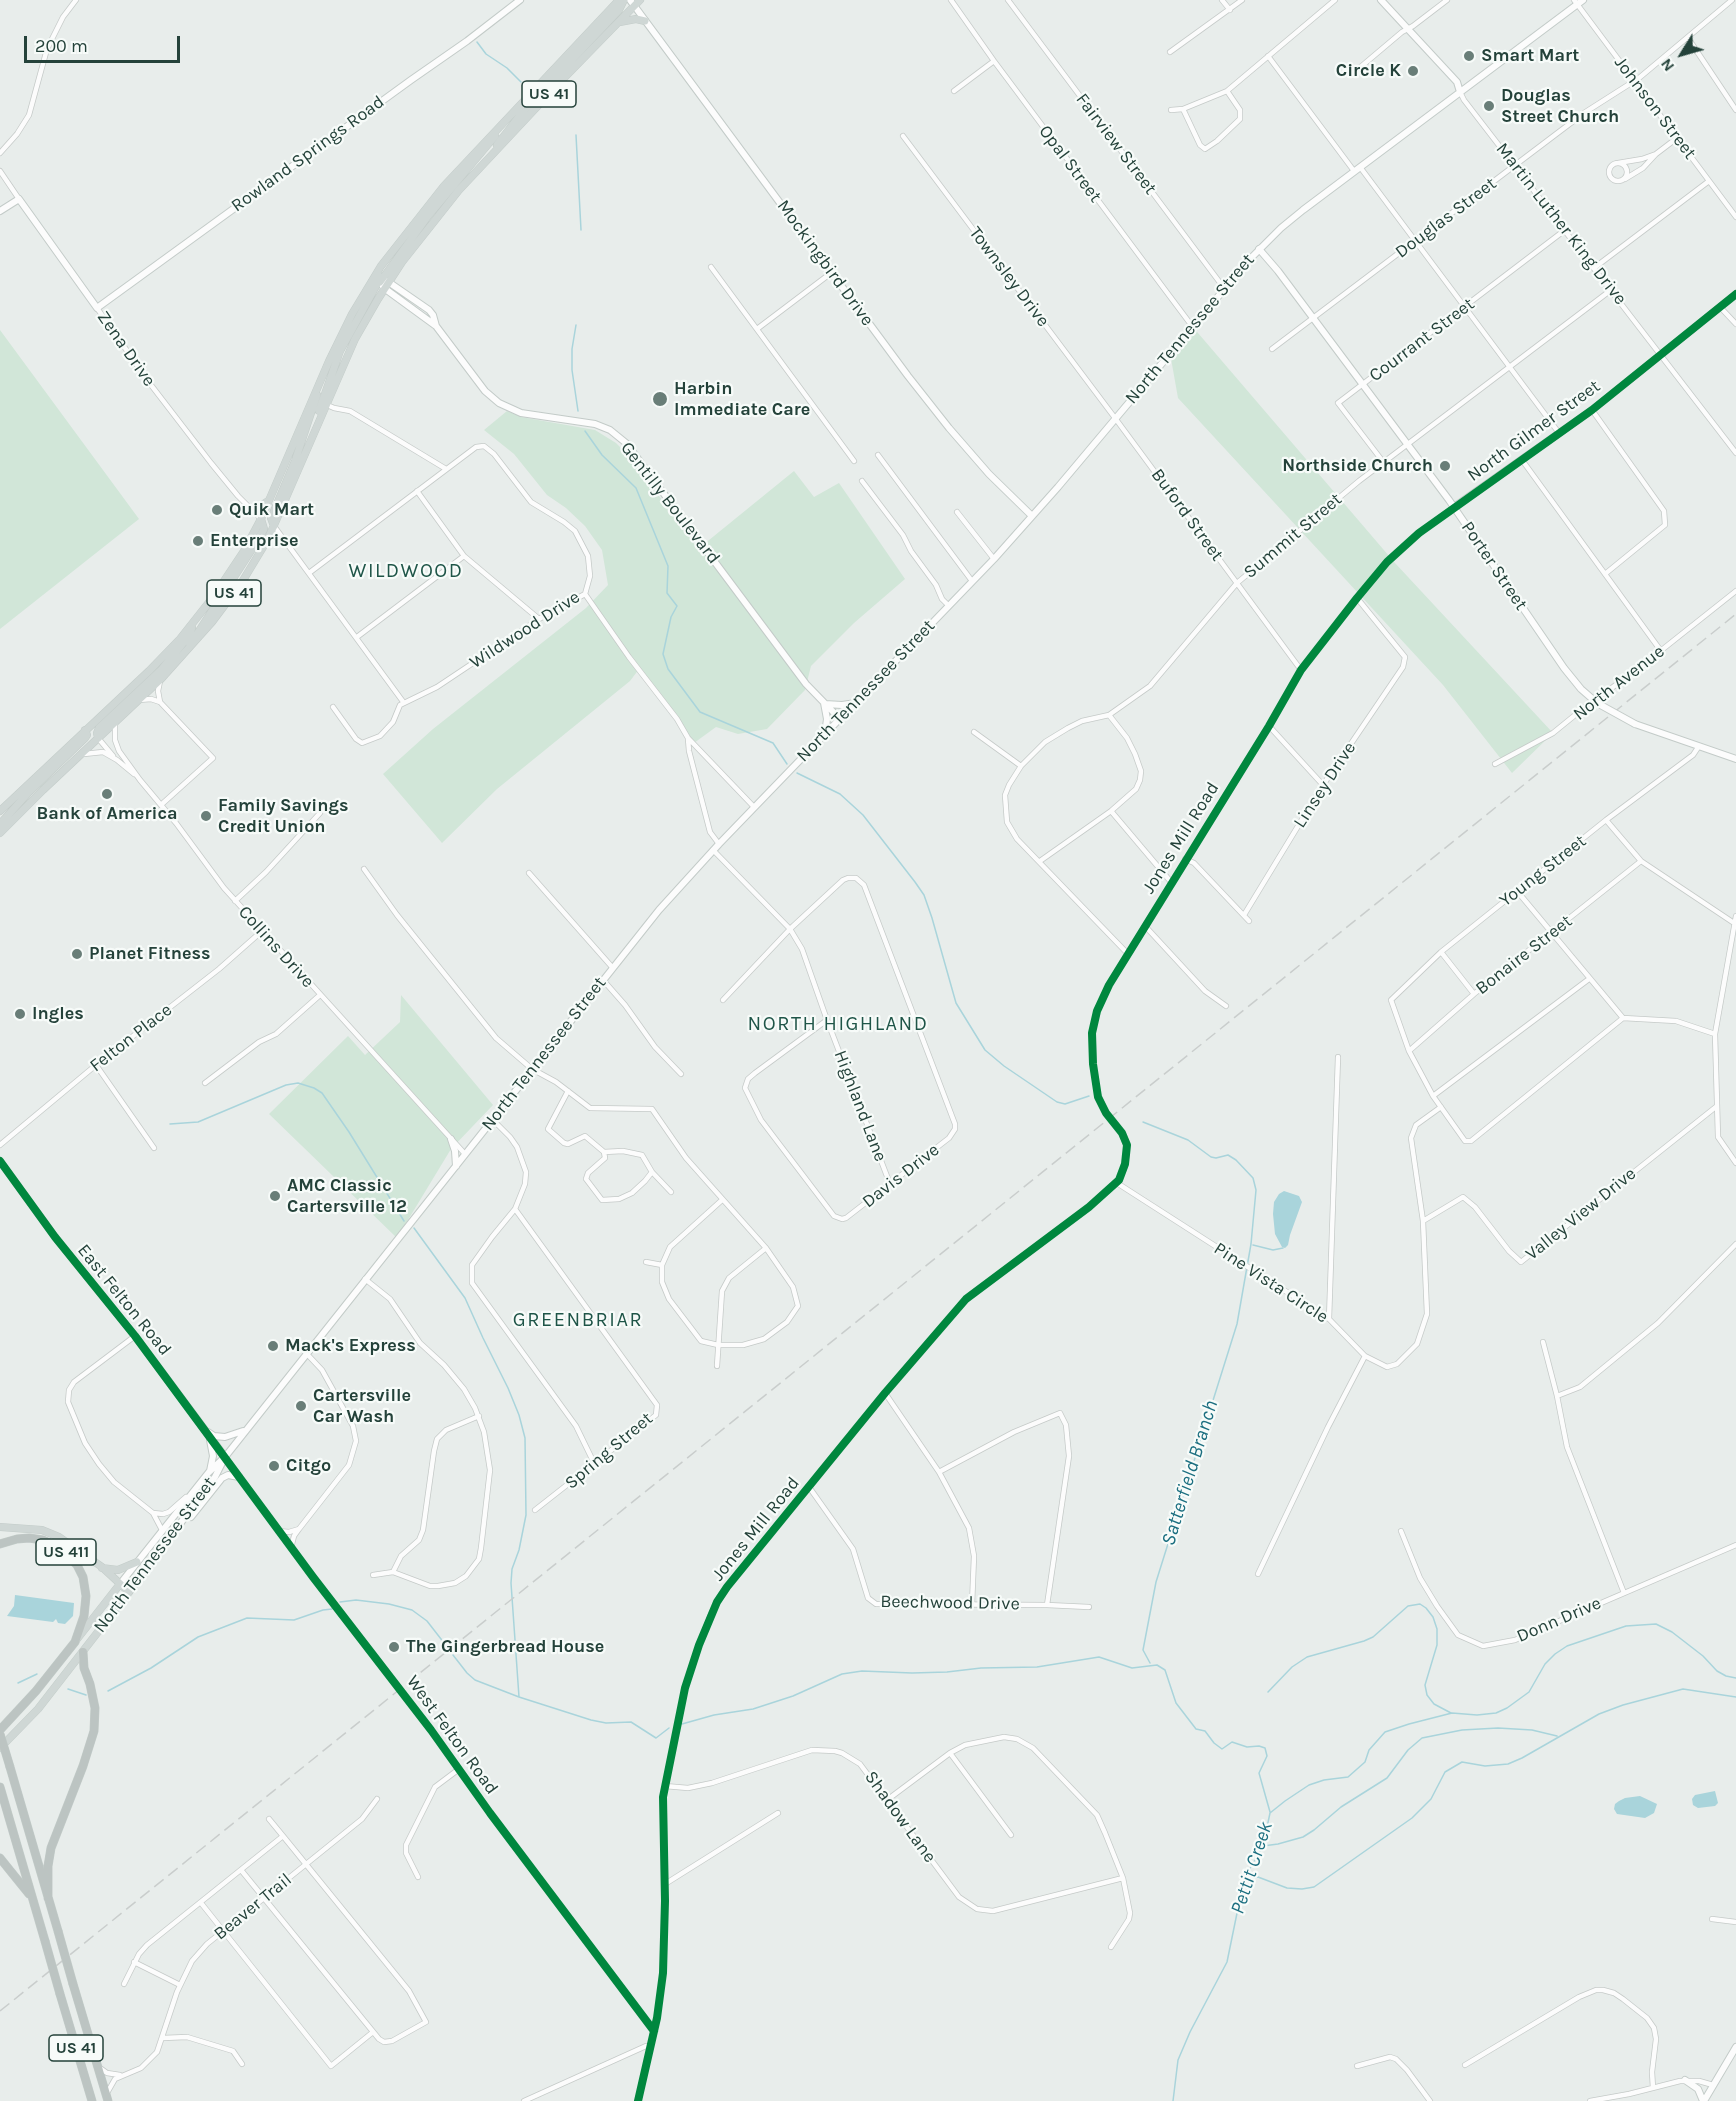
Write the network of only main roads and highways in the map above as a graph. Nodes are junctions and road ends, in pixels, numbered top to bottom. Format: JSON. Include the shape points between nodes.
{"nodes":[{"id":1,"x":619,"y":0,"type":"edge"},
{"id":2,"x":624,"y":0,"type":"edge"},
{"id":3,"x":635,"y":1,"type":"edge"},
{"id":4,"x":613,"y":4,"type":"edge"},
{"id":5,"x":645,"y":21,"type":"road end"},
{"id":6,"x":617,"y":23,"type":"junction"},
{"id":7,"x":489,"y":157,"type":"junction"},
{"id":8,"x":382,"y":280,"type":"junction"},
{"id":9,"x":317,"y":386,"type":"junction"},
{"id":10,"x":318,"y":423,"type":"junction"},
{"id":11,"x":270,"y":500,"type":"junction"},
{"id":12,"x":250,"y":509,"type":"road end"},
{"id":13,"x":261,"y":519,"type":"junction"},
{"id":14,"x":274,"y":526,"type":"junction"},
{"id":15,"x":193,"y":623,"type":"junction"},
{"id":16,"x":186,"y":653,"type":"junction"},
{"id":17,"x":85,"y":730,"type":"junction"},
{"id":18,"x":98,"y":738,"type":"junction"},
{"id":19,"x":0,"y":812,"type":"edge"},
{"id":20,"x":0,"y":824,"type":"edge"},
{"id":21,"x":0,"y":833,"type":"edge"},
{"id":22,"x":0,"y":1527,"type":"edge"},
{"id":23,"x":0,"y":1544,"type":"edge"},
{"id":24,"x":137,"y":1562,"type":"road end"},
{"id":25,"x":102,"y":1567,"type":"junction"},
{"id":26,"x":120,"y":1584,"type":"junction"},
{"id":27,"x":75,"y":1642,"type":"junction"},
{"id":28,"x":83,"y":1652,"type":"junction"},
{"id":29,"x":0,"y":1732,"type":"edge"},
{"id":30,"x":0,"y":1748,"type":"edge"},
{"id":31,"x":0,"y":1787,"type":"edge"},
{"id":32,"x":0,"y":1858,"type":"edge"},
{"id":33,"x":48,"y":1898,"type":"junction"},
{"id":34,"x":34,"y":1903,"type":"junction"},
{"id":35,"x":107,"y":2098,"type":"edge"},
{"id":36,"x":92,"y":2101,"type":"edge"}],
"edges":[{"from":1,"to":4,"type":"main road","number":"US 41"},
{"from":2,"to":7,"type":"main road","via":[[619,10],[525,109]]},
{"from":3,"to":6,"type":"main road","number":"US 41"},
{"from":4,"to":8,"type":"main road","number":"US 41","via":[[433,199],[399,241]]},
{"from":5,"to":6,"type":"main road"},
{"from":6,"to":7,"type":"main road","number":"US 41"},
{"from":7,"to":8,"type":"main road","number":"US 41"},
{"from":8,"to":9,"type":"main road","number":"US 41","via":[[346,325]]},
{"from":8,"to":10,"type":"main road","number":"US 41"},
{"from":8,"to":10,"type":"main road","via":[[340,351],[321,402]]},
{"from":9,"to":11,"type":"main road","number":"US 41"},
{"from":9,"to":14,"type":"main road","via":[[314,408],[271,518]]},
{"from":10,"to":14,"type":"main road","number":"US 41"},
{"from":11,"to":12,"type":"main road"},
{"from":11,"to":13,"type":"main road","number":"US 41"},
{"from":13,"to":15,"type":"main road","number":"US 41","via":[[228,577]]},
{"from":13,"to":16,"type":"main road","via":[[264,526],[260,536]]},
{"from":14,"to":16,"type":"main road","number":"US 41","via":[[236,591]]},
{"from":15,"to":17,"type":"main road","number":"US 41","via":[[149,671]]},
{"from":15,"to":18,"type":"main road","via":[[188,637],[166,663],[99,728]]},
{"from":16,"to":18,"type":"main road","number":"US 41"},
{"from":17,"to":19,"type":"main road","number":"US 41"},
{"from":17,"to":20,"type":"main road","via":[[86,738]]},
{"from":18,"to":21,"type":"main road","number":"US 41"},
{"from":22,"to":25,"type":"main road","via":[[53,1534]]},
{"from":23,"to":27,"type":"highway","number":"US 411","via":[[23,1538],[43,1540],[64,1551],[77,1565],[86,1596]]},
{"from":24,"to":25,"type":"main road","via":[[117,1570]]},
{"from":25,"to":26,"type":"main road"},
{"from":26,"to":27,"type":"main road"},
{"from":26,"to":28,"type":"main road","name":"North Tennessee Street","via":[[129,1592]]},
{"from":27,"to":29,"type":"highway","number":"US 411"},
{"from":28,"to":30,"type":"main road","name":"North Tennessee Street","via":[[38,1709]]},
{"from":28,"to":33,"type":"highway","via":[[95,1708],[94,1731],[51,1848]]},
{"from":29,"to":33,"type":"highway","number":"US 41","bridge":true},
{"from":31,"to":34,"type":"highway","number":"US 41"},
{"from":32,"to":34,"type":"highway"},
{"from":33,"to":35,"type":"highway","number":"US 41","bridge":true},
{"from":34,"to":36,"type":"highway","number":"US 41","bridge":true}]}
